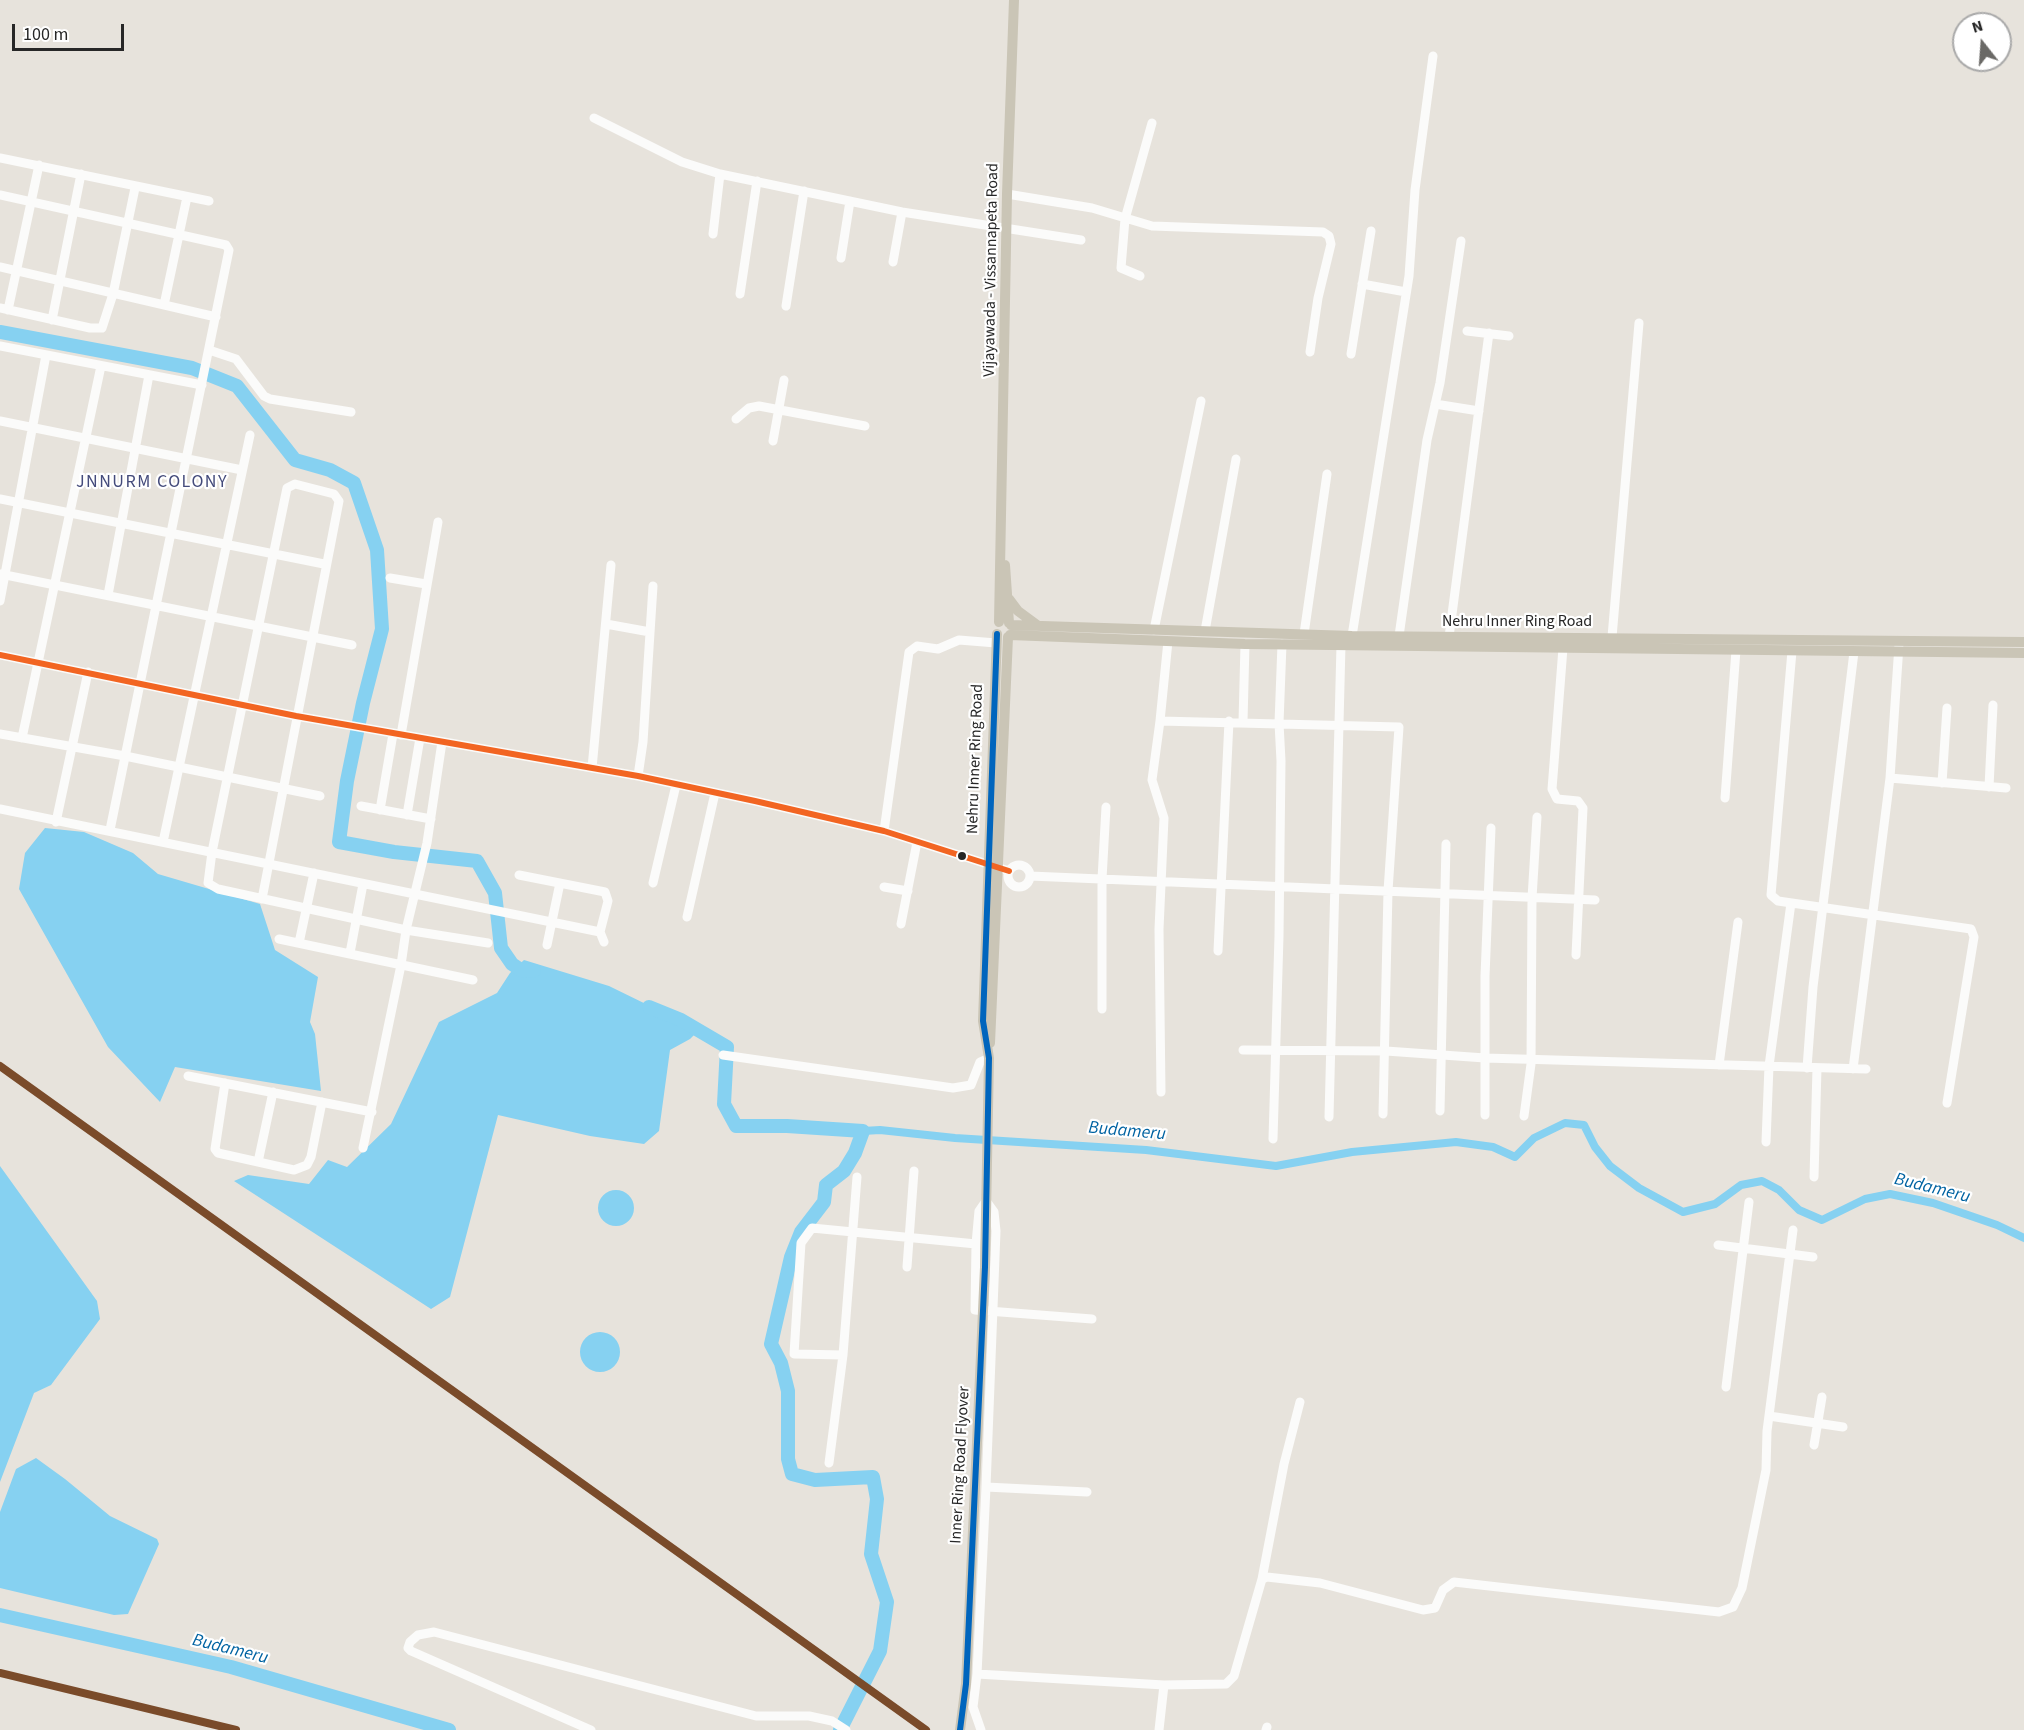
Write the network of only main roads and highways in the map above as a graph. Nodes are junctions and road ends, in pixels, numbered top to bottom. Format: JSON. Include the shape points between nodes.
{"nodes":[{"id":1,"x":1014,"y":0,"type":"edge"},
{"id":2,"x":1002,"y":541,"type":"junction"},
{"id":3,"x":1009,"y":599,"type":"junction"},
{"id":4,"x":1038,"y":625,"type":"junction"},
{"id":5,"x":1004,"y":631,"type":"junction"},
{"id":6,"x":1024,"y":635,"type":"junction"},
{"id":7,"x":2024,"y":642,"type":"edge"},
{"id":8,"x":1007,"y":652,"type":"junction"},
{"id":9,"x":2024,"y":653,"type":"edge"},
{"id":10,"x":992,"y":865,"type":"junction"},
{"id":11,"x":988,"y":1100,"type":"joint"},
{"id":12,"x":960,"y":1730,"type":"edge"}],
"edges":[{"from":1,"to":2,"type":"main road","name":"Vijayawada - Vissannapeta Road"},
{"from":2,"to":3,"type":"main road","name":"Vijayawada - Vissannapeta Road"},
{"from":2,"to":5,"type":"main road","name":"Vijayawada - Vissannapeta Road"},
{"from":3,"to":4,"type":"main road"},
{"from":3,"to":5,"type":"main road","name":"Vijayawada - Vissannapeta Road"},
{"from":4,"to":5,"type":"main road","name":"Nehru Inner Ring Road"},
{"from":4,"to":7,"type":"main road","name":"Nehru Inner Ring Road","via":[[1352,636]]},
{"from":5,"to":6,"type":"main road"},
{"from":5,"to":8,"type":"main road"},
{"from":5,"to":10,"type":"main road","name":"Nehru Inner Ring Road"},
{"from":6,"to":8,"type":"main road"},
{"from":6,"to":9,"type":"main road","via":[[1245,644]]},
{"from":8,"to":10,"type":"main road"},
{"from":10,"to":11,"type":"main road","name":"Nehru Inner Ring Road","via":[[983,1021]]},
{"from":11,"to":12,"type":"main road","name":"Inner Ring Road Flyover","via":[[966,1684]]}]}
